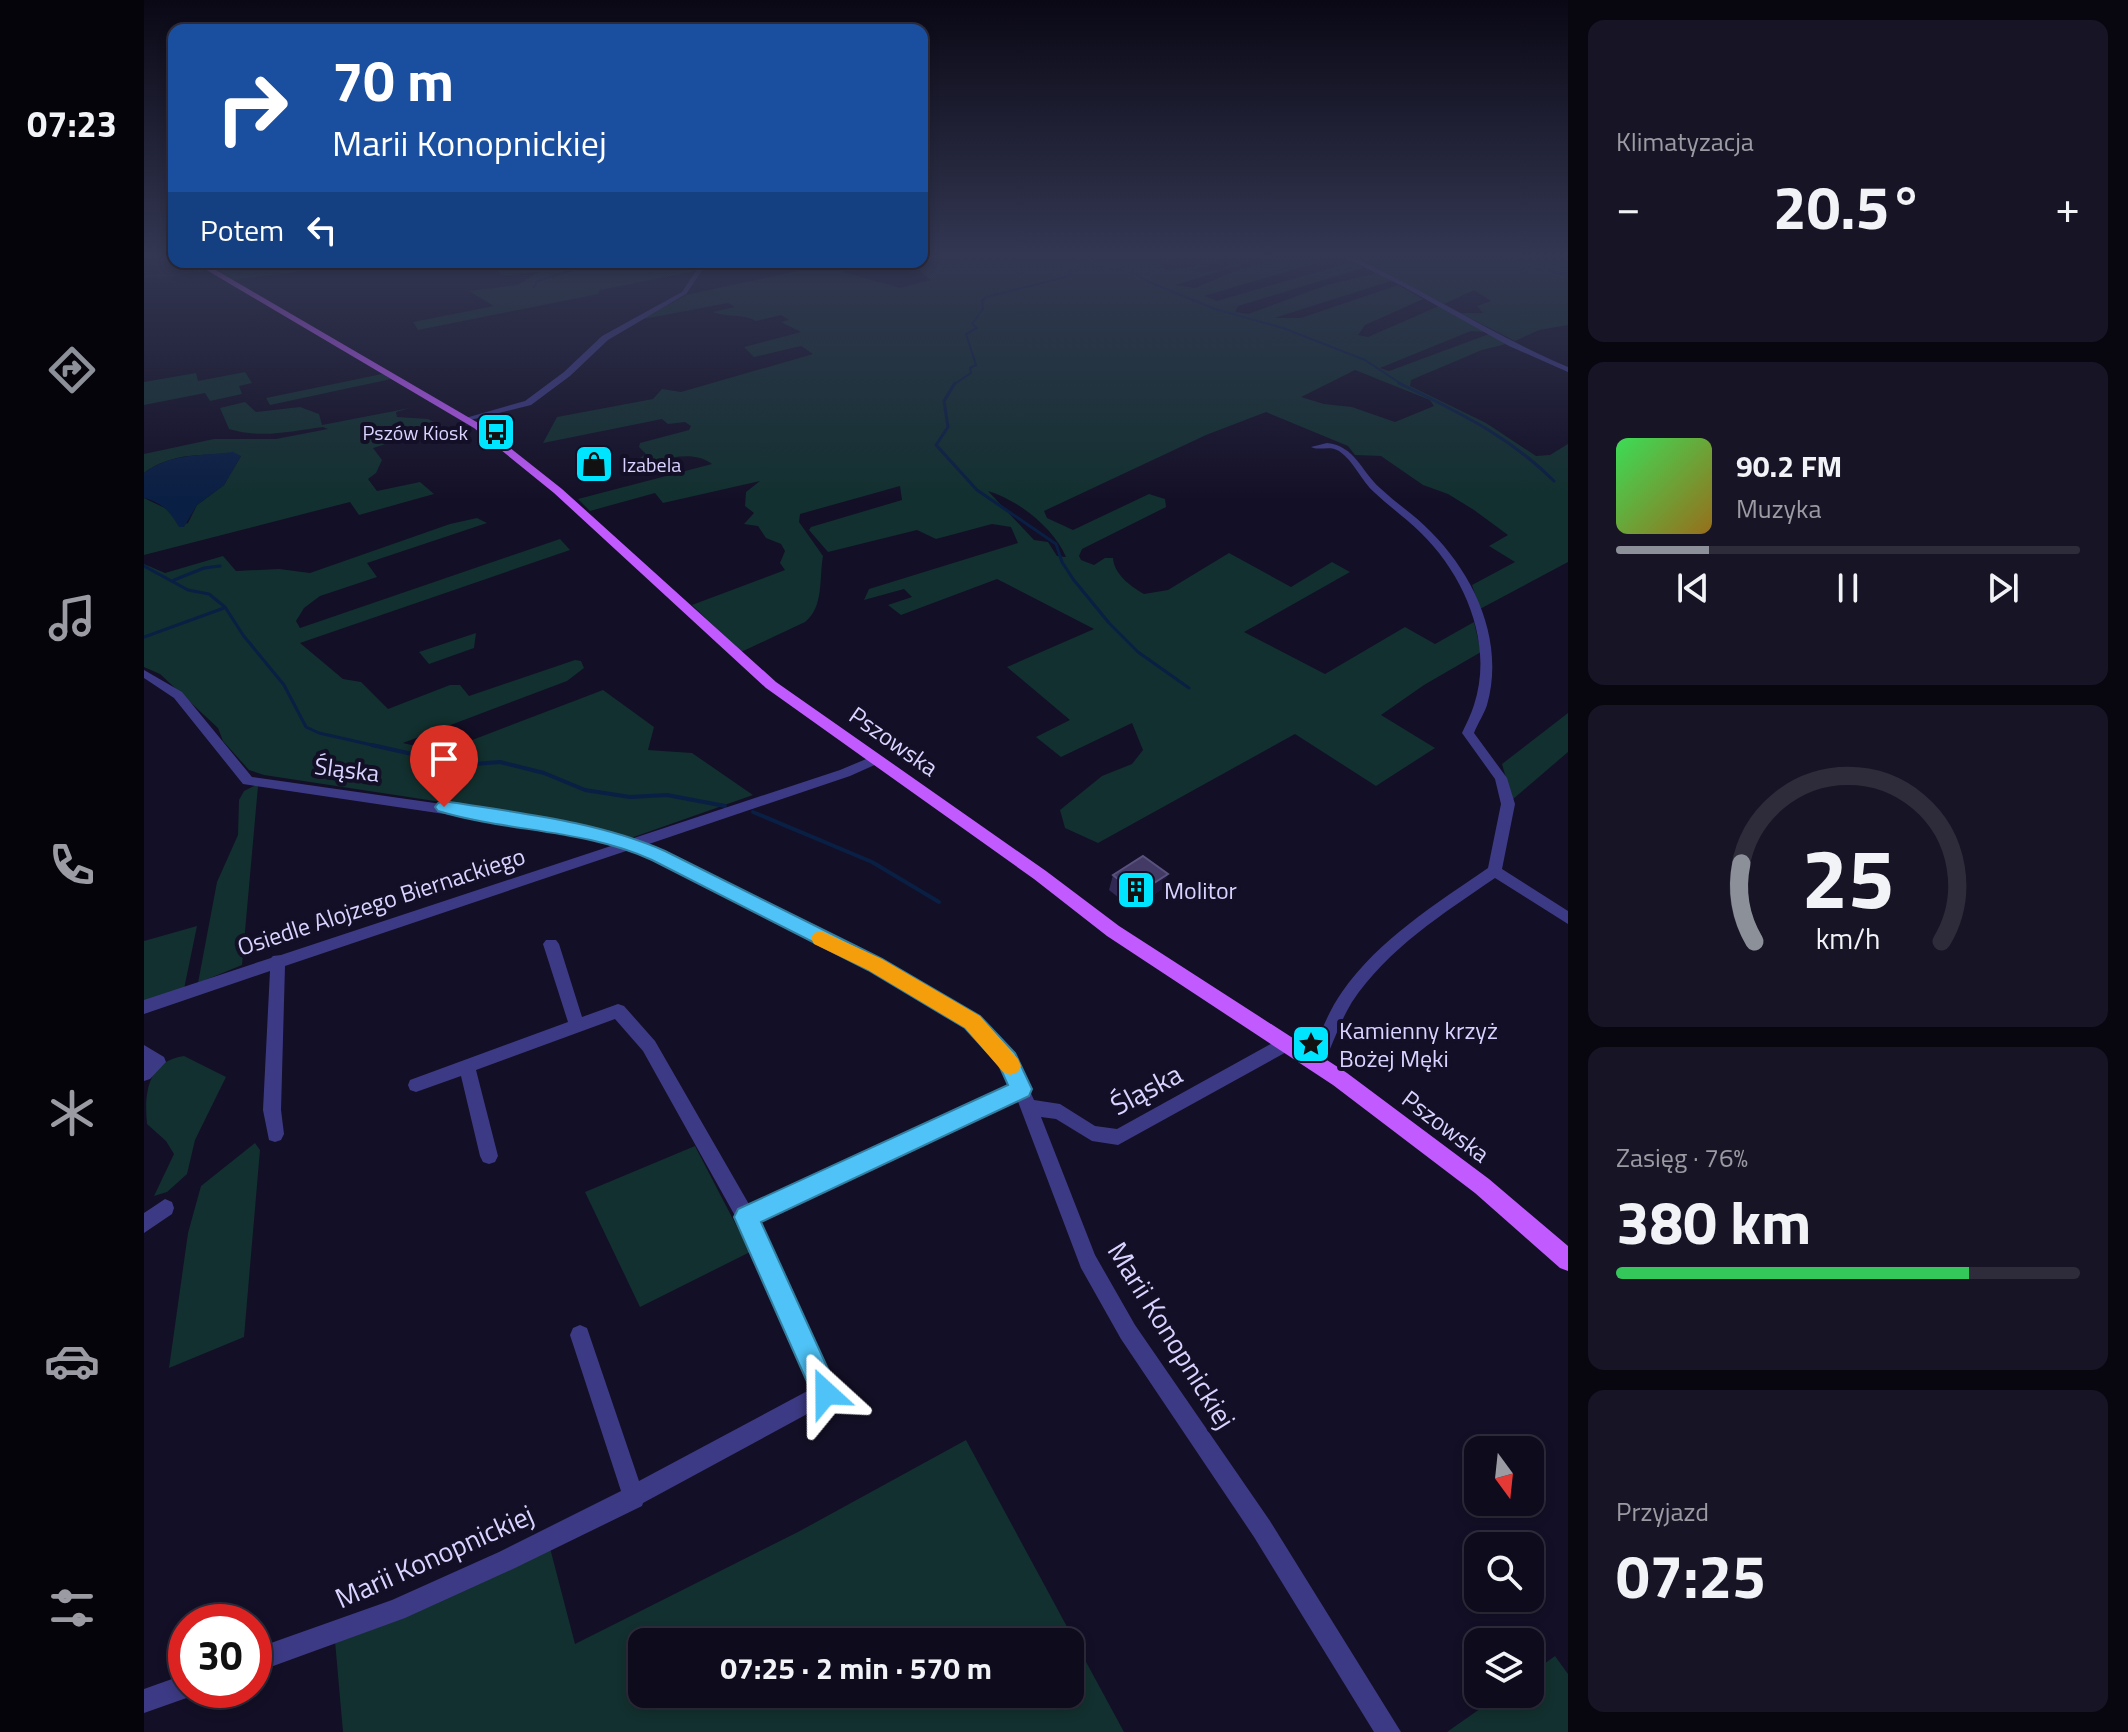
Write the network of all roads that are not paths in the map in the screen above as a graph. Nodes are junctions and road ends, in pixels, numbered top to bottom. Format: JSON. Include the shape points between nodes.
{"nodes":[{"id":1,"x":328,"y":339,"type":"edge"},
{"id":2,"x":604,"y":339,"type":"edge"},
{"id":3,"x":1501,"y":339,"type":"edge"},
{"id":4,"x":1568,"y":370,"type":"edge"},
{"id":5,"x":466,"y":419,"type":"junction"},
{"id":6,"x":1315,"y":447,"type":"dead end"},
{"id":7,"x":144,"y":673,"type":"edge"},
{"id":8,"x":875,"y":760,"type":"junction"},
{"id":9,"x":635,"y":845,"type":"junction"},
{"id":10,"x":1495,"y":871,"type":"junction"},
{"id":11,"x":1568,"y":918,"type":"edge"},
{"id":12,"x":551,"y":944,"type":"dead end"},
{"id":13,"x":278,"y":960,"type":"junction"},
{"id":14,"x":144,"y":1007,"type":"edge"},
{"id":15,"x":577,"y":1026,"type":"junction"},
{"id":16,"x":1284,"y":1045,"type":"junction"},
{"id":17,"x":144,"y":1052,"type":"edge"},
{"id":18,"x":1315,"y":1064,"type":"junction"},
{"id":19,"x":467,"y":1067,"type":"junction"},
{"id":20,"x":144,"y":1074,"type":"edge"},
{"id":21,"x":416,"y":1085,"type":"dead end"},
{"id":22,"x":1025,"y":1098,"type":"junction"},
{"id":23,"x":275,"y":1134,"type":"dead end"},
{"id":24,"x":489,"y":1156,"type":"dead end"},
{"id":25,"x":165,"y":1208,"type":"dead end"},
{"id":26,"x":746,"y":1217,"type":"junction"},
{"id":27,"x":144,"y":1224,"type":"edge"},
{"id":28,"x":1568,"y":1260,"type":"edge"},
{"id":29,"x":580,"y":1335,"type":"dead end"},
{"id":30,"x":634,"y":1498,"type":"junction"},
{"id":31,"x":272,"y":1655,"type":"edge"},
{"id":32,"x":168,"y":1692,"type":"edge"},
{"id":33,"x":144,"y":1701,"type":"edge"},
{"id":34,"x":1388,"y":1732,"type":"edge"}],
"edges":[{"from":1,"to":5,"type":"main road","name":"Pszowska"},
{"from":2,"to":5,"type":"street","via":[[528,403]]},
{"from":3,"to":4,"type":"street"},
{"from":5,"to":8,"type":"main road","name":"Pszowska","via":[[524,461],[771,685]]},
{"from":6,"to":10,"type":"street","via":[[1326,444],[1350,454],[1370,484],[1453,561],[1476,605],[1485,666],[1482,700],[1468,733],[1501,778],[1508,804]]},
{"from":7,"to":9,"type":"street","name":"Śląska","via":[[178,695],[248,781],[413,802]]},
{"from":8,"to":9,"type":"street"},
{"from":8,"to":16,"type":"main road","name":"Pszowska","via":[[1113,931]]},
{"from":9,"to":13,"type":"street","name":"Osiedle Alojzego Biernackiego"},
{"from":9,"to":22,"type":"street","name":"Śląska","via":[[875,965],[973,1022],[1007,1059]]},
{"from":10,"to":11,"type":"street"},
{"from":10,"to":18,"type":"street","via":[[1417,925],[1381,959],[1347,997]]},
{"from":12,"to":15,"type":"street"},
{"from":13,"to":14,"type":"street","name":"Osiedle Alojzego Biernackiego"},
{"from":13,"to":23,"type":"street"},
{"from":15,"to":19,"type":"street","name":"Marii Konopnickiej"},
{"from":15,"to":26,"type":"street","name":"Marii Konopnickiej","via":[[618,1011],[649,1046]]},
{"from":16,"to":18,"type":"main road","name":"Pszowska"},
{"from":16,"to":22,"type":"street","name":"Śląska","via":[[1118,1137],[1092,1133]]},
{"from":17,"to":20,"type":"street","via":[[158,1062]]},
{"from":18,"to":28,"type":"main road","name":"Pszowska","via":[[1470,1177]]},
{"from":19,"to":21,"type":"street","name":"Marii Konopnickiej"},
{"from":19,"to":24,"type":"street"},
{"from":22,"to":26,"type":"street"},
{"from":22,"to":34,"type":"street","name":"Marii Konopnickiej","via":[[1088,1261],[1128,1332],[1262,1529]]},
{"from":25,"to":27,"type":"street"},
{"from":26,"to":30,"type":"street","name":"Marii Konopnickiej","via":[[826,1393]]},
{"from":29,"to":30,"type":"street"},
{"from":30,"to":31,"type":"street","name":"Marii Konopnickiej","via":[[396,1610]]},
{"from":32,"to":33,"type":"street"}]}
